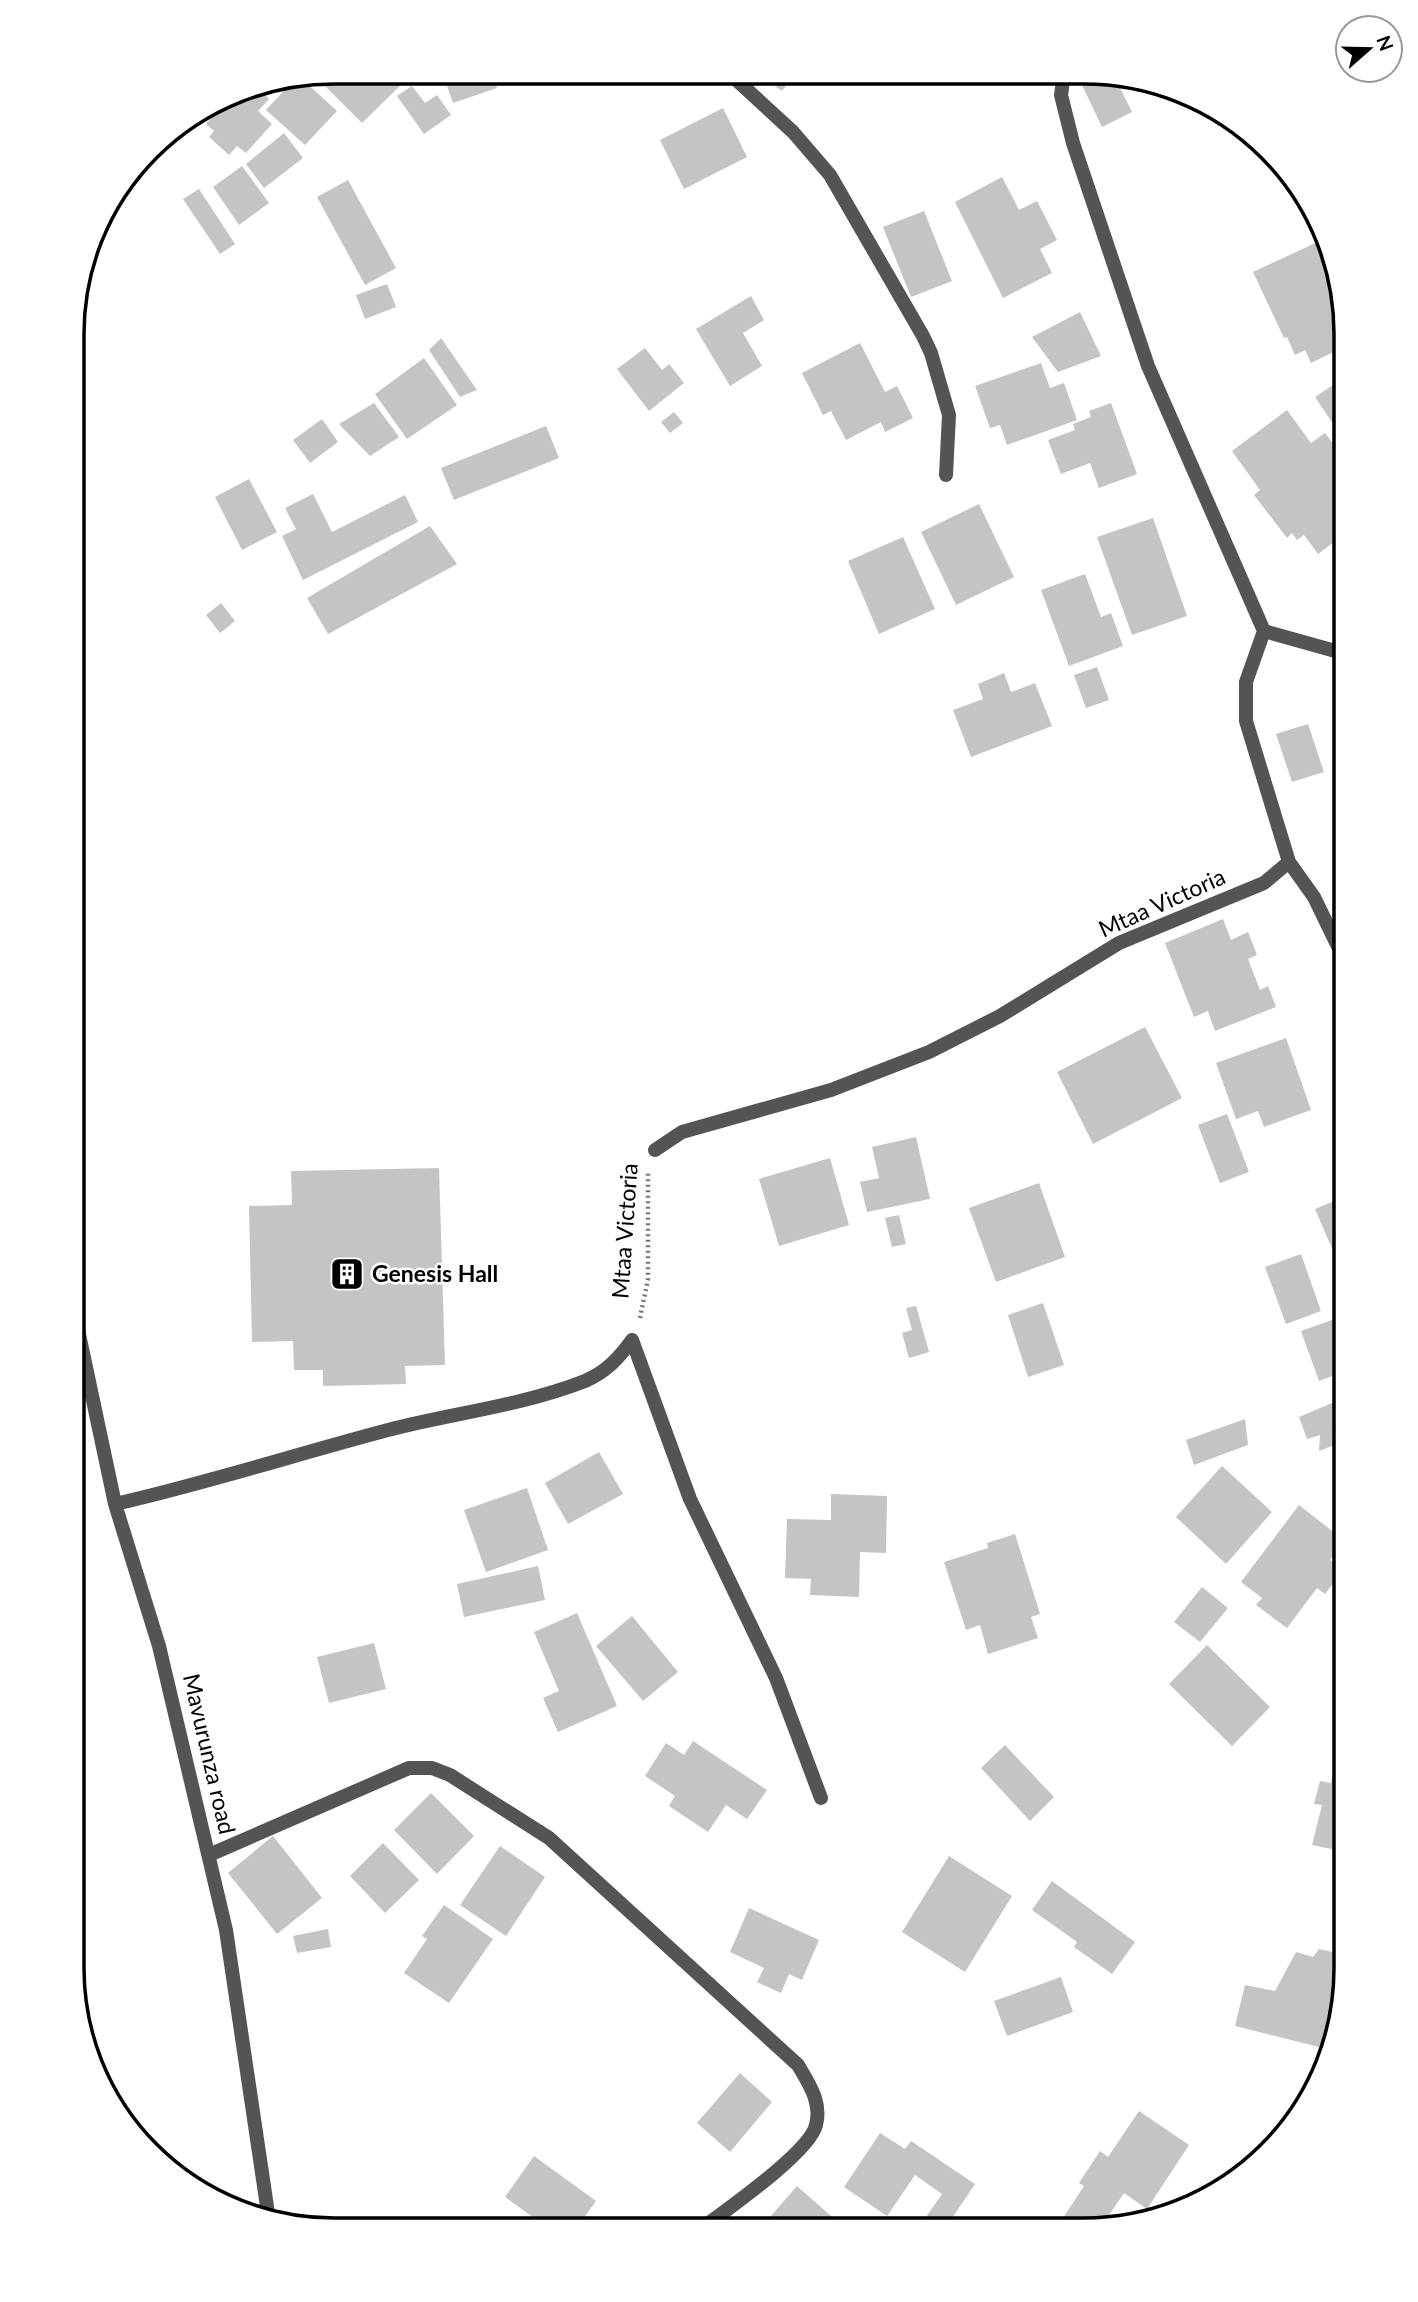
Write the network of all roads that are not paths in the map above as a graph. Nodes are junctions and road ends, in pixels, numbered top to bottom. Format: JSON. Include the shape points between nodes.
{"nodes":[{"id":1,"x":741,"y":84,"type":"edge"},
{"id":2,"x":1063,"y":84,"type":"edge"},
{"id":3,"x":946,"y":475,"type":"dead end"},
{"id":4,"x":1264,"y":631,"type":"junction"},
{"id":5,"x":1334,"y":651,"type":"edge"},
{"id":6,"x":1289,"y":862,"type":"junction"},
{"id":7,"x":1334,"y":938,"type":"edge"},
{"id":8,"x":655,"y":1150,"type":"road end"},
{"id":9,"x":84,"y":1358,"type":"edge"},
{"id":10,"x":115,"y":1504,"type":"junction"},
{"id":11,"x":821,"y":1798,"type":"dead end"},
{"id":12,"x":209,"y":1854,"type":"junction"},
{"id":13,"x":267,"y":2209,"type":"edge"},
{"id":14,"x":715,"y":2218,"type":"edge"}],
"edges":[{"from":1,"to":3,"type":"street","via":[[793,132],[830,175],[923,336],[950,415]]},
{"from":2,"to":4,"type":"street","via":[[1073,144],[1148,366]]},
{"from":4,"to":5,"type":"street"},
{"from":4,"to":6,"type":"street","via":[[1246,682],[1246,721]]},
{"from":6,"to":7,"type":"street","via":[[1314,897]]},
{"from":6,"to":8,"type":"street","name":"Mtaa Victoria","via":[[1264,883],[1119,943],[1000,1016],[929,1052],[831,1090],[682,1132]]},
{"from":9,"to":10,"type":"street","name":"Mavurunza road"},
{"from":10,"to":11,"type":"street","via":[[587,1380],[617,1362],[632,1340],[690,1499],[776,1678]]},
{"from":10,"to":12,"type":"street","name":"Mavurunza road","via":[[159,1646]]},
{"from":12,"to":13,"type":"street","name":"Mavurunza road","via":[[239,2009]]},
{"from":12,"to":14,"type":"street","via":[[409,1768],[432,1768],[450,1775],[549,1838],[798,2065],[816,2095],[816,2126],[799,2151]]}]}
